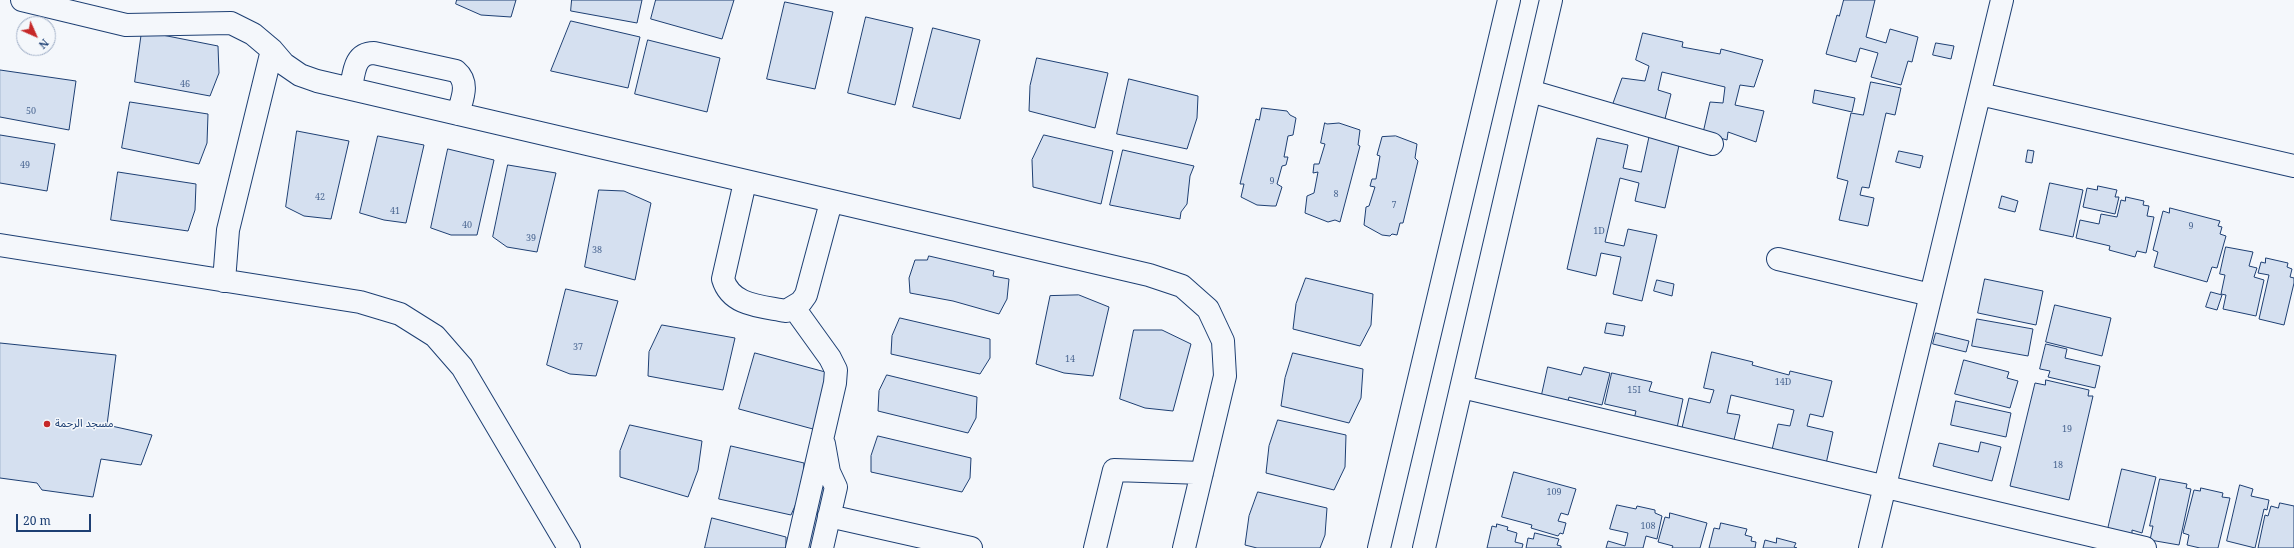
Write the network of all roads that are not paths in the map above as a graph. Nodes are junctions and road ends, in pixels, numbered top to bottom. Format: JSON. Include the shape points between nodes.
{"nodes":[{"id":1,"x":22,"y":0,"type":"edge"},
{"id":2,"x":1509,"y":0,"type":"edge"},
{"id":3,"x":1551,"y":0,"type":"edge"},
{"id":4,"x":2002,"y":0,"type":"edge"},
{"id":5,"x":272,"y":50,"type":"junction"},
{"id":6,"x":351,"y":88,"type":"junction"},
{"id":7,"x":1530,"y":91,"type":"junction"},
{"id":8,"x":1980,"y":94,"type":"junction"},
{"id":9,"x":458,"y":114,"type":"junction"},
{"id":10,"x":1712,"y":144,"type":"dead end"},
{"id":11,"x":2294,"y":166,"type":"edge"},
{"id":12,"x":745,"y":182,"type":"junction"},
{"id":13,"x":831,"y":202,"type":"junction"},
{"id":14,"x":0,"y":245,"type":"edge"},
{"id":15,"x":1778,"y":259,"type":"dead end"},
{"id":16,"x":224,"y":281,"type":"junction"},
{"id":17,"x":1931,"y":295,"type":"junction"},
{"id":18,"x":794,"y":308,"type":"junction"},
{"id":19,"x":1462,"y":387,"type":"junction"},
{"id":20,"x":822,"y":437,"type":"junction"},
{"id":21,"x":1202,"y":473,"type":"junction"},
{"id":22,"x":1884,"y":487,"type":"junction"},
{"id":23,"x":829,"y":516,"type":"junction"},
{"id":24,"x":798,"y":542,"type":"edge"},
{"id":25,"x":2098,"y":543,"type":"edge"},
{"id":26,"x":823,"y":544,"type":"edge"},
{"id":27,"x":569,"y":548,"type":"edge"},
{"id":28,"x":971,"y":548,"type":"edge"},
{"id":29,"x":1095,"y":548,"type":"edge"},
{"id":30,"x":1184,"y":548,"type":"edge"},
{"id":31,"x":1379,"y":548,"type":"edge"},
{"id":32,"x":1424,"y":548,"type":"edge"},
{"id":33,"x":1870,"y":548,"type":"edge"},
{"id":34,"x":2145,"y":548,"type":"edge"}],
"edges":[{"from":1,"to":5,"type":"street","via":[[126,25],[231,23],[253,34]]},
{"from":2,"to":31,"type":"street"},
{"from":3,"to":7,"type":"street"},
{"from":4,"to":8,"type":"street"},
{"from":5,"to":6,"type":"street","via":[[284,64],[300,75]]},
{"from":5,"to":16,"type":"street","via":[[228,230]]},
{"from":6,"to":9,"type":"street"},
{"from":6,"to":9,"type":"street","via":[[356,63],[366,53],[456,71],[464,81],[465,87]]},
{"from":7,"to":10,"type":"street"},
{"from":7,"to":19,"type":"street"},
{"from":8,"to":11,"type":"street"},
{"from":8,"to":17,"type":"street"},
{"from":9,"to":12,"type":"street"},
{"from":12,"to":13,"type":"street"},
{"from":12,"to":18,"type":"street","via":[[723,279],[726,287],[730,295],[738,300],[786,312]]},
{"from":13,"to":18,"type":"street","via":[[806,295]]},
{"from":13,"to":21,"type":"street","via":[[1148,275],[1182,286],[1208,309],[1223,341],[1225,376]]},
{"from":14,"to":16,"type":"street"},
{"from":15,"to":17,"type":"street"},
{"from":16,"to":27,"type":"street","via":[[360,302],[400,314],[435,336],[462,367]]},
{"from":17,"to":22,"type":"street"},
{"from":18,"to":20,"type":"street","via":[[836,370]]},
{"from":19,"to":22,"type":"street"},
{"from":19,"to":32,"type":"street"},
{"from":20,"to":23,"type":"street","via":[[829,472],[836,488]]},
{"from":20,"to":24,"type":"street"},
{"from":21,"to":29,"type":"street","via":[[1114,470]]},
{"from":21,"to":30,"type":"street"},
{"from":22,"to":25,"type":"street"},
{"from":22,"to":33,"type":"street"},
{"from":23,"to":26,"type":"street"},
{"from":23,"to":28,"type":"street"},
{"from":24,"to":26,"type":"street"},
{"from":25,"to":34,"type":"street"}]}
